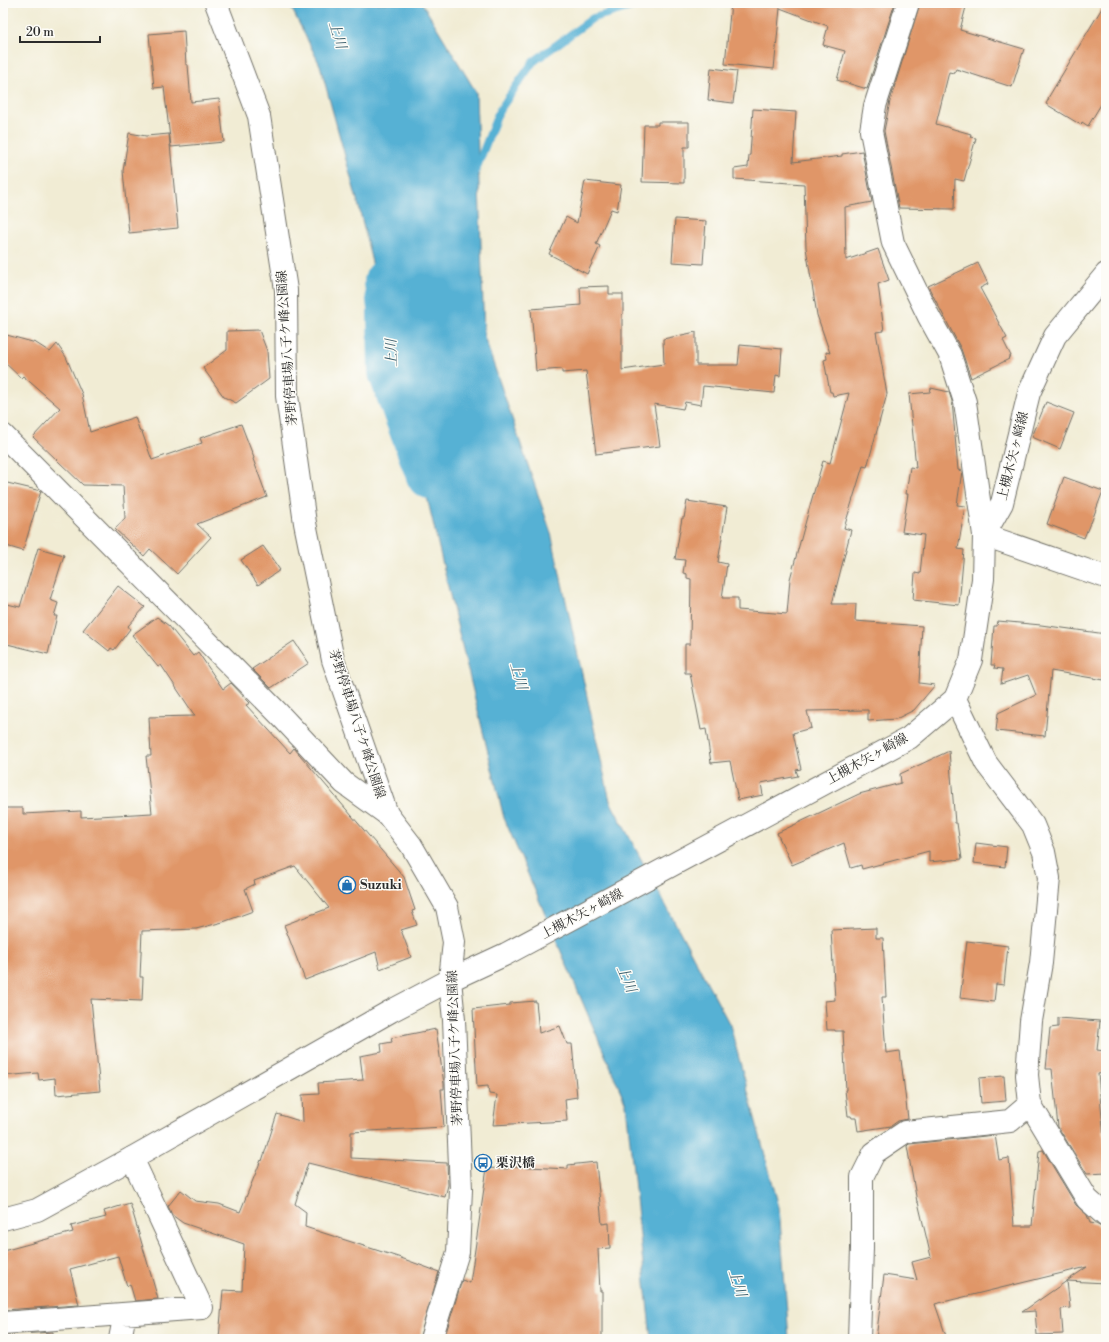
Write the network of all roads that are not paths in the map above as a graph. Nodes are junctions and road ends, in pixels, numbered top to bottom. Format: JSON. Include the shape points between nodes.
{"nodes":[{"id":1,"x":216,"y":3,"type":"edge"},
{"id":2,"x":908,"y":3,"type":"edge"},
{"id":3,"x":1106,"y":274,"type":"edge"},
{"id":4,"x":3,"y":435,"type":"edge"},
{"id":5,"x":984,"y":535,"type":"junction"},
{"id":6,"x":1106,"y":577,"type":"edge"},
{"id":7,"x":955,"y":699,"type":"junction"},
{"id":8,"x":387,"y":814,"type":"junction"},
{"id":9,"x":450,"y":980,"type":"junction"},
{"id":10,"x":1030,"y":1104,"type":"junction"},
{"id":11,"x":132,"y":1158,"type":"junction"},
{"id":12,"x":1106,"y":1216,"type":"edge"},
{"id":13,"x":3,"y":1219,"type":"edge"},
{"id":14,"x":125,"y":1314,"type":"junction"},
{"id":15,"x":3,"y":1323,"type":"edge"},
{"id":16,"x":120,"y":1339,"type":"edge"},
{"id":17,"x":431,"y":1339,"type":"edge"},
{"id":18,"x":859,"y":1339,"type":"edge"}],
"edges":[{"from":1,"to":8,"type":"street","name":"茅野停車場八子ケ峰公園線","via":[[259,116],[286,290],[287,396],[305,523],[332,652]]},
{"from":2,"to":5,"type":"street","via":[[875,106],[871,131],[893,243],[928,317],[950,355],[965,402]]},
{"from":3,"to":5,"type":"street","name":"上槻木矢ヶ崎線","via":[[1055,336],[1029,393],[1002,503]]},
{"from":4,"to":8,"type":"street","via":[[344,783]]},
{"from":5,"to":6,"type":"street"},
{"from":5,"to":7,"type":"street","name":"上槻木矢ヶ崎線","via":[[983,579],[971,660]]},
{"from":7,"to":9,"type":"street","name":"上槻木矢ヶ崎線","via":[[908,738],[506,954]]},
{"from":7,"to":10,"type":"street","via":[[986,763],[1033,825],[1044,852],[1049,878],[1041,963],[1031,1021],[1027,1075]]},
{"from":8,"to":9,"type":"street","name":"茅野停車場八子ケ峰公園線","via":[[411,845],[447,907],[454,942]]},
{"from":9,"to":11,"type":"street","name":"上槻木矢ヶ崎線"},
{"from":9,"to":17,"type":"street","name":"茅野停車場八子ケ峰公園線","via":[[461,1190],[458,1252]]},
{"from":10,"to":12,"type":"street","via":[[1087,1199]]},
{"from":10,"to":18,"type":"street","via":[[1010,1121],[905,1132],[874,1153],[862,1177]]},
{"from":11,"to":13,"type":"street","name":"上槻木矢ヶ崎線","via":[[38,1210]]},
{"from":11,"to":14,"type":"street","via":[[202,1308]]},
{"from":14,"to":15,"type":"street"},
{"from":14,"to":16,"type":"street"}]}
